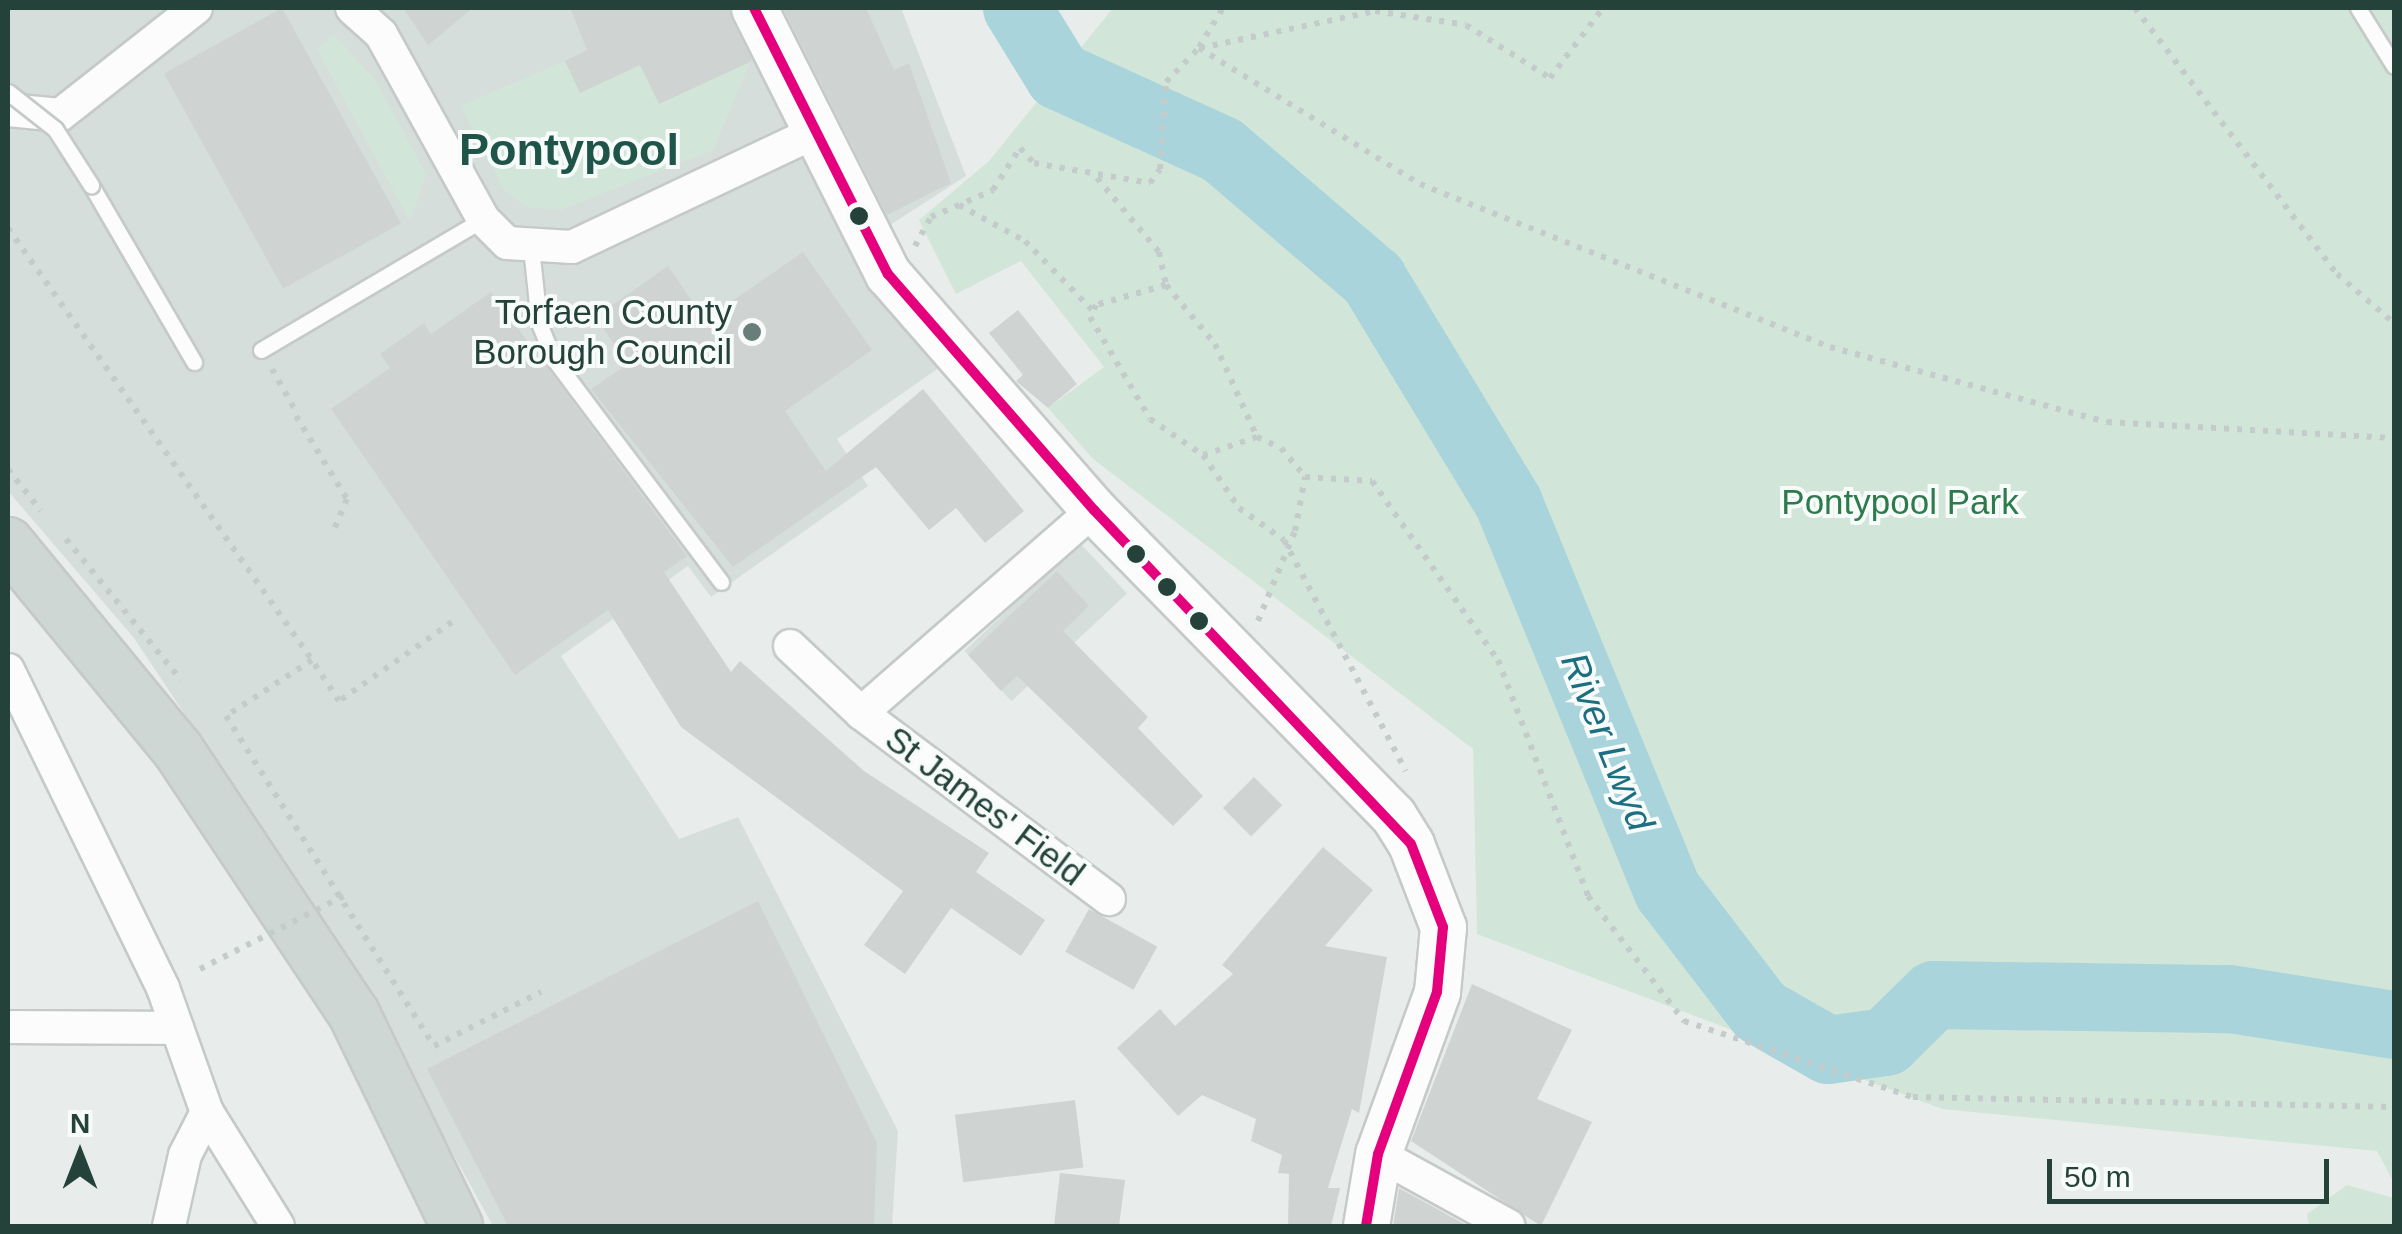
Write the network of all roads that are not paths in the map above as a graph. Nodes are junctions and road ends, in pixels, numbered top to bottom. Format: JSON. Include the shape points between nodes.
{"nodes":[{"id":1,"x":196,"y":8,"type":"edge"},
{"id":2,"x":352,"y":8,"type":"edge"},
{"id":3,"x":754,"y":8,"type":"edge"},
{"id":4,"x":2358,"y":8,"type":"edge"},
{"id":5,"x":2394,"y":66,"type":"edge"},
{"id":6,"x":8,"y":92,"type":"edge"},
{"id":7,"x":8,"y":110,"type":"edge"},
{"id":8,"x":811,"y":134,"type":"junction"},
{"id":9,"x":483,"y":219,"type":"junction"},
{"id":10,"x":531,"y":248,"type":"junction"},
{"id":11,"x":261,"y":350,"type":"road end"},
{"id":12,"x":194,"y":362,"type":"dead end"},
{"id":13,"x":1094,"y":510,"type":"junction"},
{"id":14,"x":8,"y":543,"type":"edge"},
{"id":15,"x":721,"y":582,"type":"dead end"},
{"id":16,"x":790,"y":646,"type":"dead end"},
{"id":17,"x":8,"y":670,"type":"edge"},
{"id":18,"x":861,"y":713,"type":"junction"},
{"id":19,"x":1108,"y":900,"type":"dead end"},
{"id":20,"x":8,"y":1026,"type":"edge"},
{"id":21,"x":177,"y":1028,"type":"junction"},
{"id":22,"x":206,"y":1112,"type":"junction"},
{"id":23,"x":1378,"y":1154,"type":"junction"},
{"id":24,"x":168,"y":1226,"type":"edge"},
{"id":25,"x":278,"y":1226,"type":"edge"},
{"id":26,"x":457,"y":1226,"type":"edge"},
{"id":27,"x":1366,"y":1226,"type":"edge"},
{"id":28,"x":1509,"y":1226,"type":"edge"}],
"edges":[{"from":1,"to":7,"type":"street","via":[[60,115]]},
{"from":2,"to":9,"type":"street","via":[[381,34]]},
{"from":3,"to":8,"type":"street"},
{"from":4,"to":5,"type":"lane"},
{"from":6,"to":12,"type":"lane","bridge":true,"via":[[55,129]]},
{"from":8,"to":10,"type":"street","via":[[572,247]]},
{"from":8,"to":13,"type":"street","via":[[888,274]]},
{"from":9,"to":10,"type":"street","via":[[507,243]]},
{"from":9,"to":11,"type":"lane"},
{"from":10,"to":15,"type":"lane","via":[[539,323],[553,358]]},
{"from":13,"to":18,"type":"street","name":"St James' Field"},
{"from":13,"to":23,"type":"street","via":[[1393,815],[1443,927],[1437,992]]},
{"from":14,"to":26,"type":"main road","via":[[178,750],[354,1014]]},
{"from":16,"to":18,"type":"street","name":"St James' Field"},
{"from":17,"to":21,"type":"street"},
{"from":18,"to":19,"type":"street","name":"St James' Field"},
{"from":20,"to":21,"type":"street"},
{"from":21,"to":22,"type":"street"},
{"from":22,"to":24,"type":"street","via":[[185,1154]]},
{"from":22,"to":25,"type":"street"},
{"from":23,"to":27,"type":"street"},
{"from":23,"to":28,"type":"street"}]}
